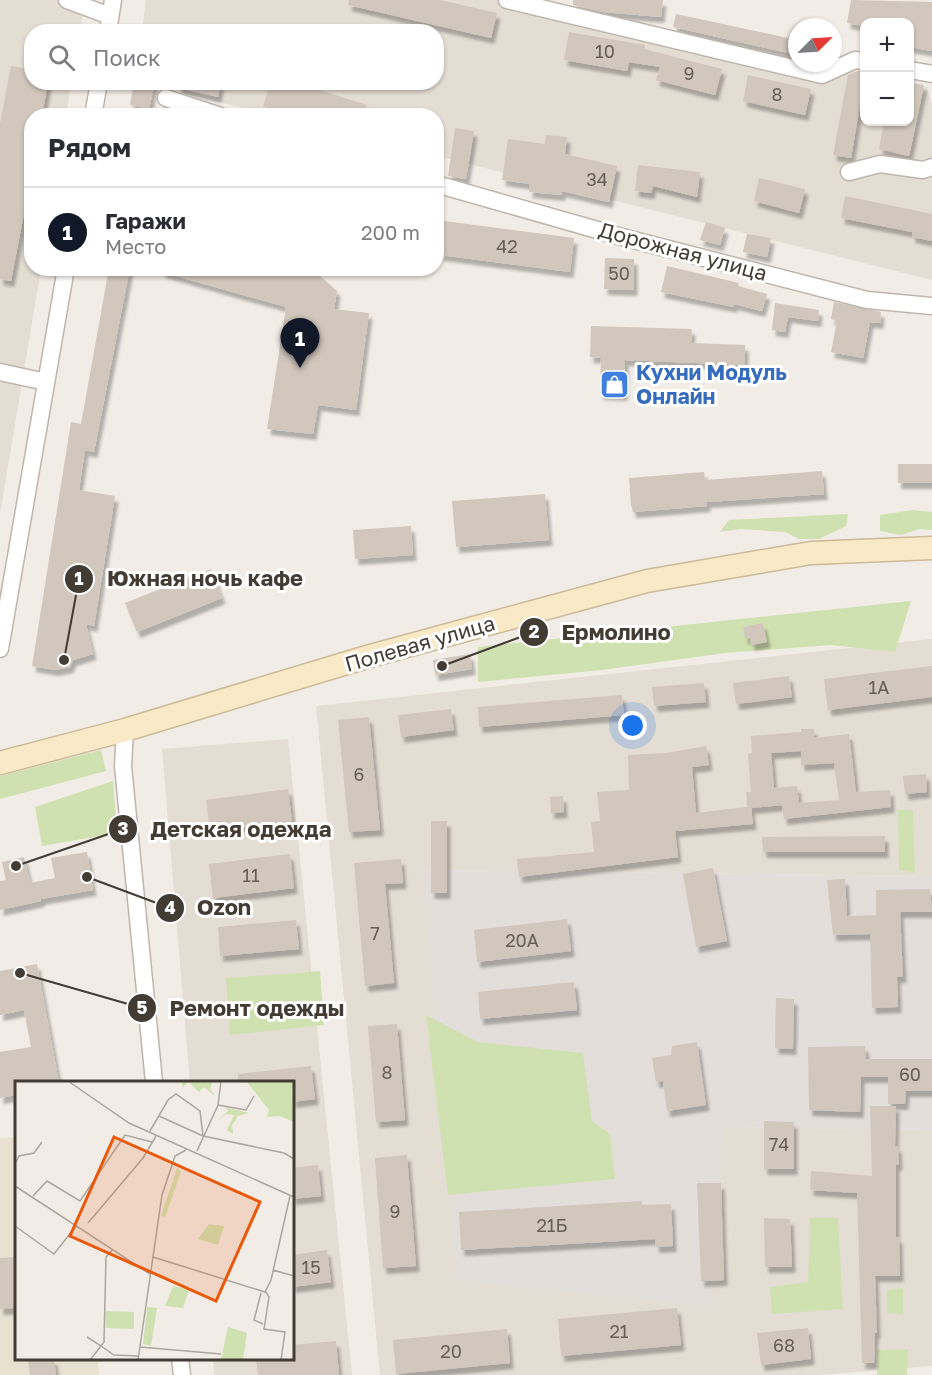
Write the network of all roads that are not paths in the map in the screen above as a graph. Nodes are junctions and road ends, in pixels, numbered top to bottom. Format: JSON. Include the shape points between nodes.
{"nodes":[{"id":1,"x":67,"y":0,"type":"edge"},
{"id":2,"x":507,"y":0,"type":"edge"},
{"id":3,"x":110,"y":16,"type":"edge"},
{"id":4,"x":860,"y":61,"type":"edge"},
{"id":5,"x":914,"y":71,"type":"edge"},
{"id":6,"x":932,"y":74,"type":"edge"},
{"id":7,"x":98,"y":90,"type":"edge"},
{"id":8,"x":166,"y":98,"type":"dead end"},
{"id":9,"x":94,"y":108,"type":"edge"},
{"id":10,"x":197,"y":108,"type":"edge"},
{"id":11,"x":932,"y":167,"type":"edge"},
{"id":12,"x":849,"y":172,"type":"dead end"},
{"id":13,"x":444,"y":186,"type":"edge"},
{"id":14,"x":65,"y":276,"type":"edge"},
{"id":15,"x":932,"y":306,"type":"edge"},
{"id":16,"x":0,"y":372,"type":"edge"},
{"id":17,"x":46,"y":382,"type":"junction"},
{"id":18,"x":932,"y":548,"type":"edge"},
{"id":19,"x":0,"y":649,"type":"edge"},
{"id":20,"x":125,"y":730,"type":"junction"},
{"id":21,"x":0,"y":763,"type":"edge"},
{"id":22,"x":154,"y":1081,"type":"edge"},
{"id":23,"x":180,"y":1360,"type":"edge"},
{"id":24,"x":182,"y":1375,"type":"edge"}],
"edges":[{"from":1,"to":3,"type":"street"},
{"from":2,"to":4,"type":"street","via":[[822,75]]},
{"from":5,"to":6,"type":"street"},
{"from":7,"to":9,"type":"street"},
{"from":8,"to":10,"type":"street"},
{"from":11,"to":12,"type":"street","via":[[923,170],[880,164]]},
{"from":13,"to":15,"type":"street","name":"Дорожная улица","via":[[867,300]]},
{"from":14,"to":17,"type":"street"},
{"from":16,"to":17,"type":"street"},
{"from":17,"to":19,"type":"street"},
{"from":18,"to":20,"type":"main road","name":"Полевая улица","via":[[812,553],[647,581],[370,656]]},
{"from":20,"to":21,"type":"main road","name":"Полевая улица"},
{"from":20,"to":22,"type":"street","via":[[123,766]]},
{"from":23,"to":24,"type":"street"}]}
